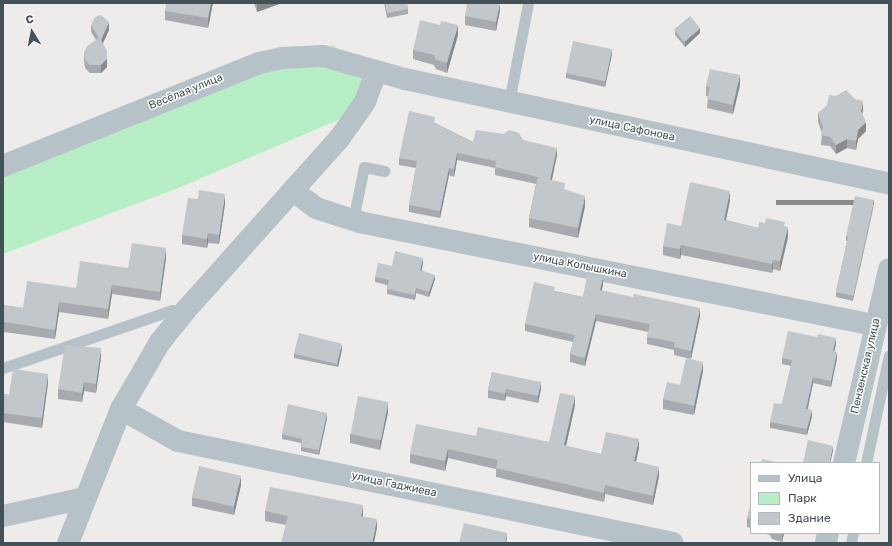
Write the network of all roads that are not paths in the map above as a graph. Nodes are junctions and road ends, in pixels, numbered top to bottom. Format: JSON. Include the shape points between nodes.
{"nodes":[{"id":1,"x":528,"y":3,"type":"edge"},
{"id":2,"x":376,"y":72,"type":"junction"},
{"id":3,"x":509,"y":102,"type":"junction"},
{"id":4,"x":3,"y":166,"type":"edge"},
{"id":5,"x":385,"y":171,"type":"dead end"},
{"id":6,"x":889,"y":184,"type":"edge"},
{"id":7,"x":293,"y":190,"type":"junction"},
{"id":8,"x":353,"y":220,"type":"junction"},
{"id":9,"x":889,"y":269,"type":"edge"},
{"id":10,"x":185,"y":311,"type":"junction"},
{"id":11,"x":874,"y":325,"type":"junction"},
{"id":12,"x":889,"y":355,"type":"edge"},
{"id":13,"x":3,"y":368,"type":"edge"},
{"id":14,"x":121,"y":409,"type":"junction"},
{"id":15,"x":844,"y":462,"type":"edge"},
{"id":16,"x":866,"y":462,"type":"edge"},
{"id":17,"x":85,"y":498,"type":"junction"},
{"id":18,"x":3,"y":516,"type":"edge"},
{"id":19,"x":68,"y":543,"type":"edge"},
{"id":20,"x":673,"y":543,"type":"edge"}],
"edges":[{"from":1,"to":3,"type":"lane"},
{"from":2,"to":3,"type":"street","name":"улица Сафонова"},
{"from":2,"to":4,"type":"street","name":"Весёлая улица","via":[[323,56],[283,58],[259,63]]},
{"from":2,"to":7,"type":"street","via":[[365,102],[344,132]]},
{"from":3,"to":6,"type":"street","name":"улица Сафонова"},
{"from":5,"to":8,"type":"lane","via":[[364,166]]},
{"from":7,"to":8,"type":"street","name":"улица Колышкина","via":[[316,208]]},
{"from":7,"to":10,"type":"street"},
{"from":8,"to":11,"type":"street","name":"улица Колышкина"},
{"from":9,"to":11,"type":"street","name":"Пензенская улица"},
{"from":10,"to":13,"type":"lane","via":[[172,310]]},
{"from":10,"to":14,"type":"street","via":[[140,373]]},
{"from":11,"to":15,"type":"street","name":"Пензенская улица"},
{"from":12,"to":16,"type":"lane"},
{"from":14,"to":17,"type":"street"},
{"from":14,"to":20,"type":"street","name":"улица Гаджиева","via":[[178,441]]},
{"from":17,"to":18,"type":"street"},
{"from":17,"to":19,"type":"street"}]}
